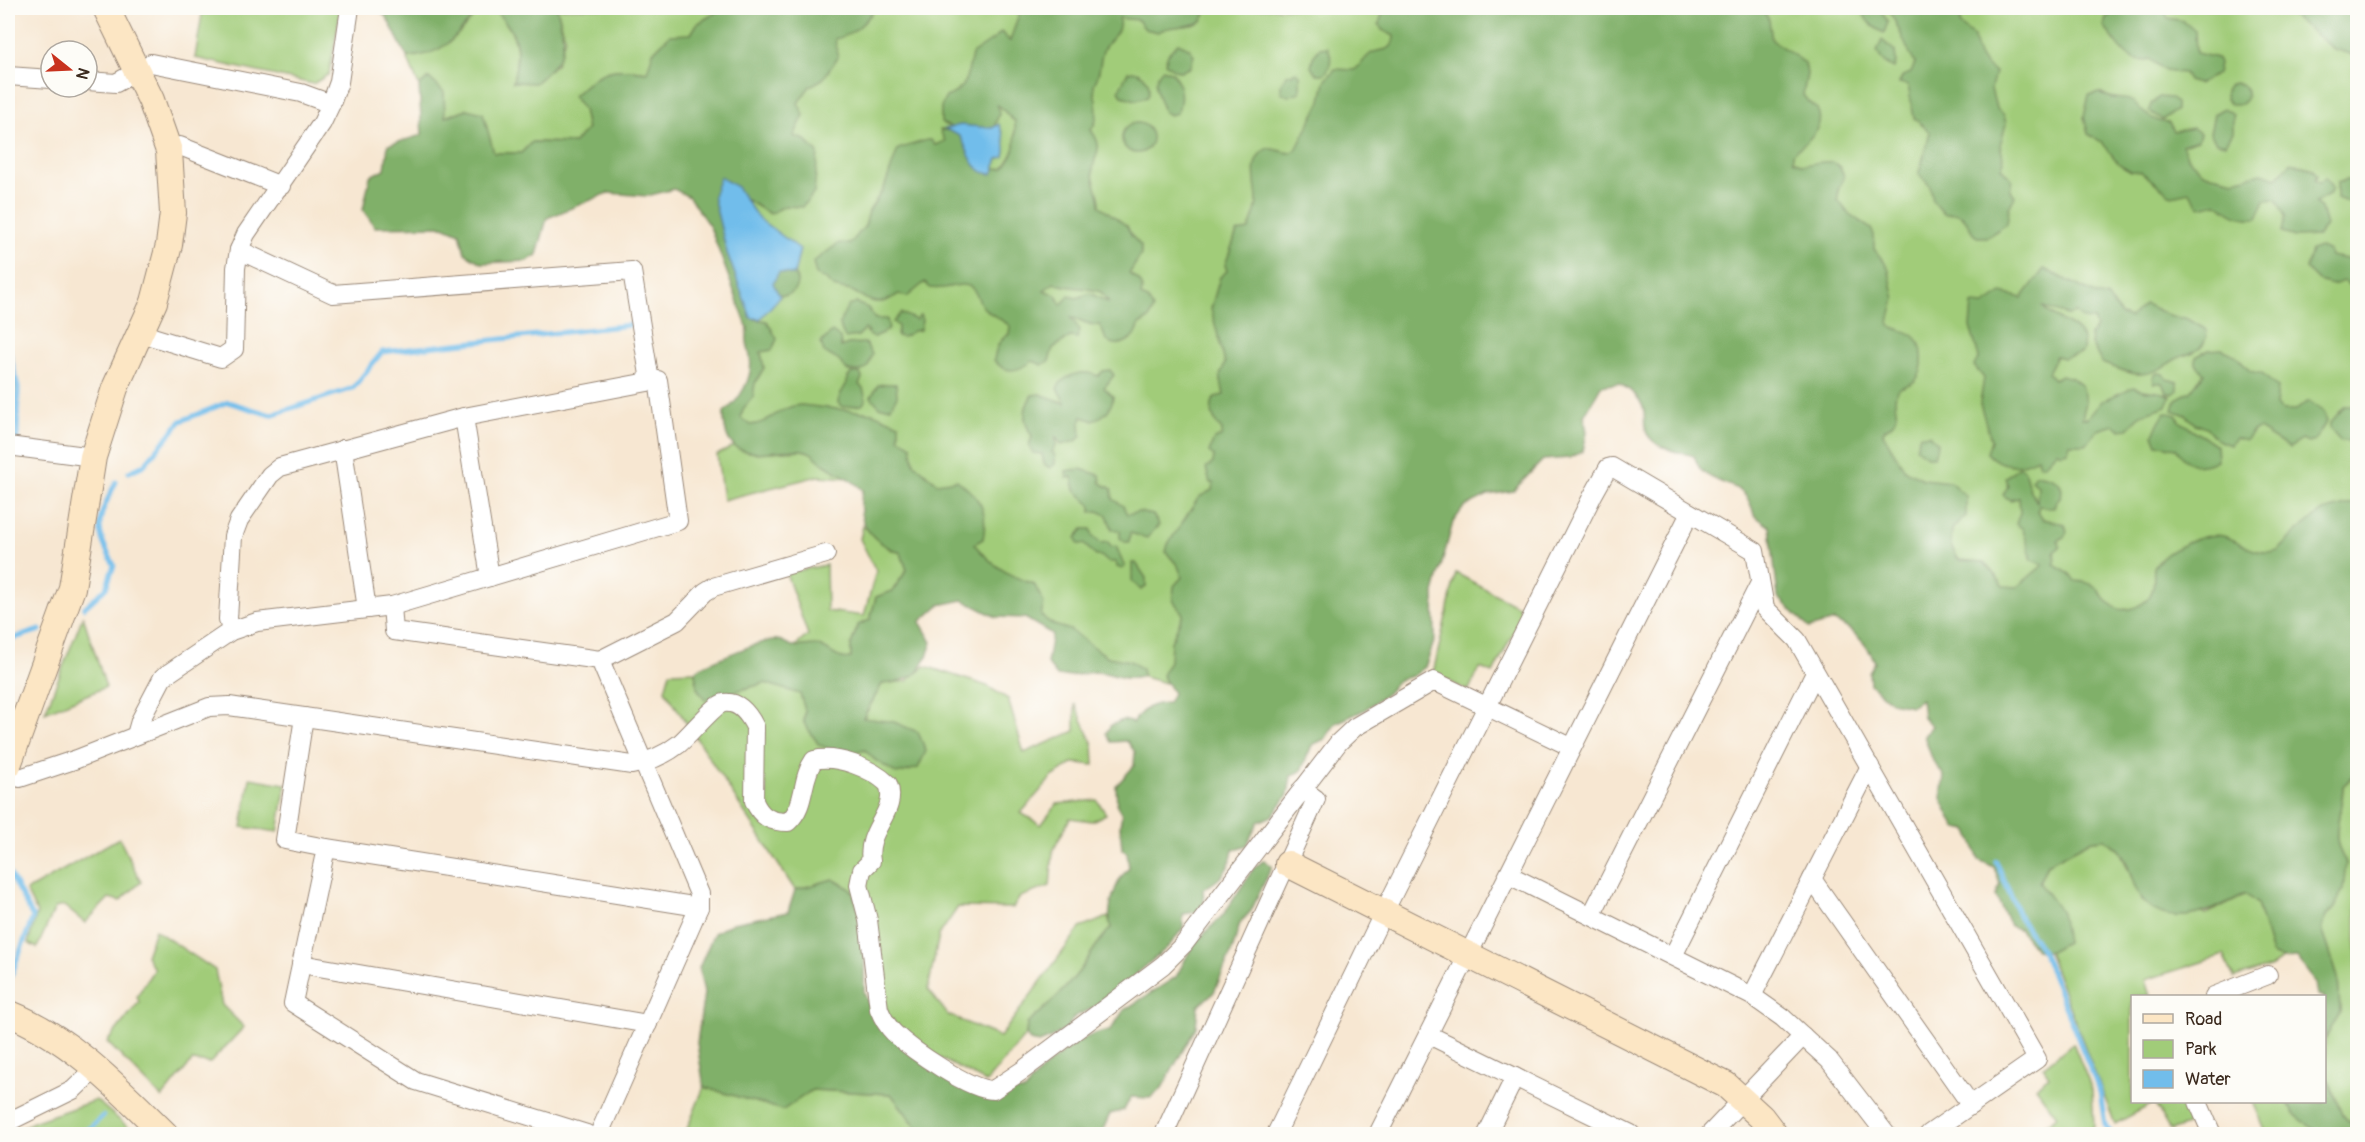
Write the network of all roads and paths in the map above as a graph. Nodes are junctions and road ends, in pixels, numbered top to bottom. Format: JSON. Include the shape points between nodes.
{"nodes":[{"id":1,"x":106,"y":8,"type":"edge"},
{"id":2,"x":350,"y":8,"type":"edge"},
{"id":3,"x":137,"y":71,"type":"junction"},
{"id":4,"x":8,"y":76,"type":"edge"},
{"id":5,"x":39,"y":78,"type":"edge"},
{"id":6,"x":99,"y":82,"type":"edge"},
{"id":7,"x":331,"y":104,"type":"junction"},
{"id":8,"x":169,"y":151,"type":"junction"},
{"id":9,"x":281,"y":186,"type":"junction"},
{"id":10,"x":239,"y":250,"type":"junction"},
{"id":11,"x":140,"y":333,"type":"junction"},
{"id":12,"x":650,"y":381,"type":"junction"},
{"id":13,"x":464,"y":417,"type":"junction"},
{"id":14,"x":8,"y":446,"type":"edge"},
{"id":15,"x":343,"y":449,"type":"junction"},
{"id":16,"x":93,"y":457,"type":"junction"},
{"id":17,"x":1689,"y":513,"type":"junction"},
{"id":18,"x":826,"y":554,"type":"dead end"},
{"id":19,"x":490,"y":577,"type":"junction"},
{"id":20,"x":1760,"y":583,"type":"junction"},
{"id":21,"x":392,"y":606,"type":"junction"},
{"id":22,"x":366,"y":609,"type":"junction"},
{"id":23,"x":231,"y":631,"type":"junction"},
{"id":24,"x":600,"y":660,"type":"junction"},
{"id":25,"x":1815,"y":673,"type":"junction"},
{"id":26,"x":1486,"y":707,"type":"junction"},
{"id":27,"x":304,"y":717,"type":"junction"},
{"id":28,"x":136,"y":735,"type":"junction"},
{"id":29,"x":1571,"y":747,"type":"junction"},
{"id":30,"x":645,"y":762,"type":"junction"},
{"id":31,"x":8,"y":765,"type":"edge"},
{"id":32,"x":1870,"y":765,"type":"junction"},
{"id":33,"x":8,"y":774,"type":"edge"},
{"id":34,"x":1302,"y":789,"type":"junction"},
{"id":35,"x":326,"y":848,"type":"junction"},
{"id":36,"x":1288,"y":864,"type":"junction"},
{"id":37,"x":1509,"y":875,"type":"junction"},
{"id":38,"x":1812,"y":879,"type":"junction"},
{"id":39,"x":699,"y":907,"type":"junction"},
{"id":40,"x":1383,"y":914,"type":"junction"},
{"id":41,"x":1592,"y":914,"type":"junction"},
{"id":42,"x":1467,"y":952,"type":"junction"},
{"id":43,"x":1673,"y":956,"type":"junction"},
{"id":44,"x":301,"y":964,"type":"junction"},
{"id":45,"x":2268,"y":975,"type":"dead end"},
{"id":46,"x":2217,"y":995,"type":"edge"},
{"id":47,"x":1752,"y":996,"type":"junction"},
{"id":48,"x":8,"y":1013,"type":"edge"},
{"id":49,"x":648,"y":1024,"type":"junction"},
{"id":50,"x":1429,"y":1035,"type":"junction"},
{"id":51,"x":1803,"y":1036,"type":"junction"},
{"id":52,"x":97,"y":1067,"type":"junction"},
{"id":53,"x":1515,"y":1077,"type":"junction"},
{"id":54,"x":1742,"y":1100,"type":"junction"},
{"id":55,"x":2199,"y":1103,"type":"edge"},
{"id":56,"x":1971,"y":1105,"type":"junction"},
{"id":57,"x":8,"y":1122,"type":"edge"},
{"id":58,"x":1596,"y":1127,"type":"edge"},
{"id":59,"x":165,"y":1134,"type":"edge"},
{"id":60,"x":586,"y":1134,"type":"edge"},
{"id":61,"x":599,"y":1134,"type":"edge"},
{"id":62,"x":1164,"y":1134,"type":"edge"},
{"id":63,"x":1276,"y":1134,"type":"edge"},
{"id":64,"x":1378,"y":1134,"type":"edge"},
{"id":65,"x":1487,"y":1134,"type":"edge"},
{"id":66,"x":1631,"y":1134,"type":"edge"},
{"id":67,"x":1710,"y":1134,"type":"edge"},
{"id":68,"x":1774,"y":1134,"type":"edge"},
{"id":69,"x":1886,"y":1134,"type":"edge"},
{"id":70,"x":1929,"y":1134,"type":"edge"},
{"id":71,"x":2212,"y":1134,"type":"edge"}],
"edges":[{"from":1,"to":3,"type":"street"},
{"from":2,"to":7,"type":"street","via":[[339,82]]},
{"from":3,"to":6,"type":"street","via":[[116,83]]},
{"from":3,"to":7,"type":"street","via":[[152,63],[301,93]]},
{"from":3,"to":8,"type":"street"},
{"from":4,"to":5,"type":"street"},
{"from":7,"to":9,"type":"street"},
{"from":8,"to":9,"type":"street","via":[[180,146]]},
{"from":8,"to":11,"type":"street","via":[[173,213],[169,245],[164,274]]},
{"from":9,"to":10,"type":"street"},
{"from":10,"to":11,"type":"street","via":[[234,350],[221,358]]},
{"from":10,"to":12,"type":"street","via":[[333,294],[632,271]]},
{"from":11,"to":16,"type":"street","via":[[115,388]]},
{"from":12,"to":13,"type":"street"},
{"from":12,"to":19,"type":"street","via":[[658,380],[678,521]]},
{"from":13,"to":15,"type":"street"},
{"from":13,"to":19,"type":"street"},
{"from":14,"to":16,"type":"street"},
{"from":15,"to":22,"type":"street"},
{"from":15,"to":23,"type":"street","via":[[280,467],[239,519],[233,536],[228,619]]},
{"from":16,"to":31,"type":"street","via":[[72,588]]},
{"from":17,"to":20,"type":"street","via":[[1755,551]]},
{"from":17,"to":26,"type":"street","via":[[1608,468]]},
{"from":17,"to":29,"type":"street"},
{"from":18,"to":24,"type":"street","via":[[713,587],[677,621]]},
{"from":19,"to":21,"type":"street"},
{"from":20,"to":25,"type":"street","via":[[1765,608],[1797,640]]},
{"from":20,"to":41,"type":"street"},
{"from":21,"to":22,"type":"street"},
{"from":21,"to":24,"type":"street","via":[[394,631]]},
{"from":22,"to":23,"type":"street","via":[[256,622]]},
{"from":23,"to":28,"type":"street","via":[[163,677]]},
{"from":24,"to":30,"type":"street"},
{"from":25,"to":32,"type":"street"},
{"from":25,"to":43,"type":"street"},
{"from":26,"to":29,"type":"street"},
{"from":26,"to":34,"type":"street","via":[[1434,681],[1355,727]]},
{"from":26,"to":40,"type":"street"},
{"from":27,"to":28,"type":"street","via":[[229,706],[209,707]]},
{"from":27,"to":30,"type":"street","via":[[632,765]]},
{"from":27,"to":35,"type":"street","via":[[285,840]]},
{"from":28,"to":33,"type":"street","via":[[20,778]]},
{"from":29,"to":37,"type":"street"},
{"from":30,"to":34,"type":"street","via":[[677,745],[724,703],[740,706],[755,727],[754,801],[766,819],[788,822],[796,815],[814,760],[841,760],[880,776],[888,784],[890,801],[872,835],[871,861],[862,870],[859,885],[868,920],[879,1009],[884,1022],[909,1046],[984,1090],[999,1087],[1023,1071],[1184,944]]},
{"from":30,"to":39,"type":"street","via":[[699,894]]},
{"from":32,"to":38,"type":"street"},
{"from":32,"to":56,"type":"street","via":[[2037,1059]]},
{"from":34,"to":36,"type":"street","via":[[1316,799]]},
{"from":35,"to":39,"type":"street"},
{"from":35,"to":44,"type":"street"},
{"from":36,"to":40,"type":"street"},
{"from":36,"to":62,"type":"street"},
{"from":37,"to":41,"type":"street"},
{"from":37,"to":42,"type":"street"},
{"from":38,"to":47,"type":"street"},
{"from":38,"to":56,"type":"street"},
{"from":39,"to":49,"type":"street"},
{"from":40,"to":42,"type":"street"},
{"from":40,"to":63,"type":"street"},
{"from":41,"to":43,"type":"street"},
{"from":42,"to":50,"type":"street"},
{"from":42,"to":54,"type":"street","via":[[1726,1085]]},
{"from":43,"to":47,"type":"street"},
{"from":44,"to":49,"type":"street"},
{"from":44,"to":60,"type":"street","via":[[293,1003],[416,1081]]},
{"from":45,"to":46,"type":"street"},
{"from":47,"to":51,"type":"street"},
{"from":48,"to":52,"type":"street","via":[[56,1037]]},
{"from":49,"to":61,"type":"street"},
{"from":50,"to":53,"type":"street"},
{"from":50,"to":64,"type":"street"},
{"from":51,"to":54,"type":"street"},
{"from":51,"to":69,"type":"street","via":[[1829,1060]]},
{"from":52,"to":57,"type":"street","via":[[73,1090]]},
{"from":52,"to":59,"type":"street"},
{"from":53,"to":58,"type":"street"},
{"from":53,"to":65,"type":"street"},
{"from":54,"to":67,"type":"street"},
{"from":54,"to":68,"type":"street"},
{"from":55,"to":71,"type":"street"},
{"from":56,"to":70,"type":"street"},
{"from":58,"to":66,"type":"street"}]}
